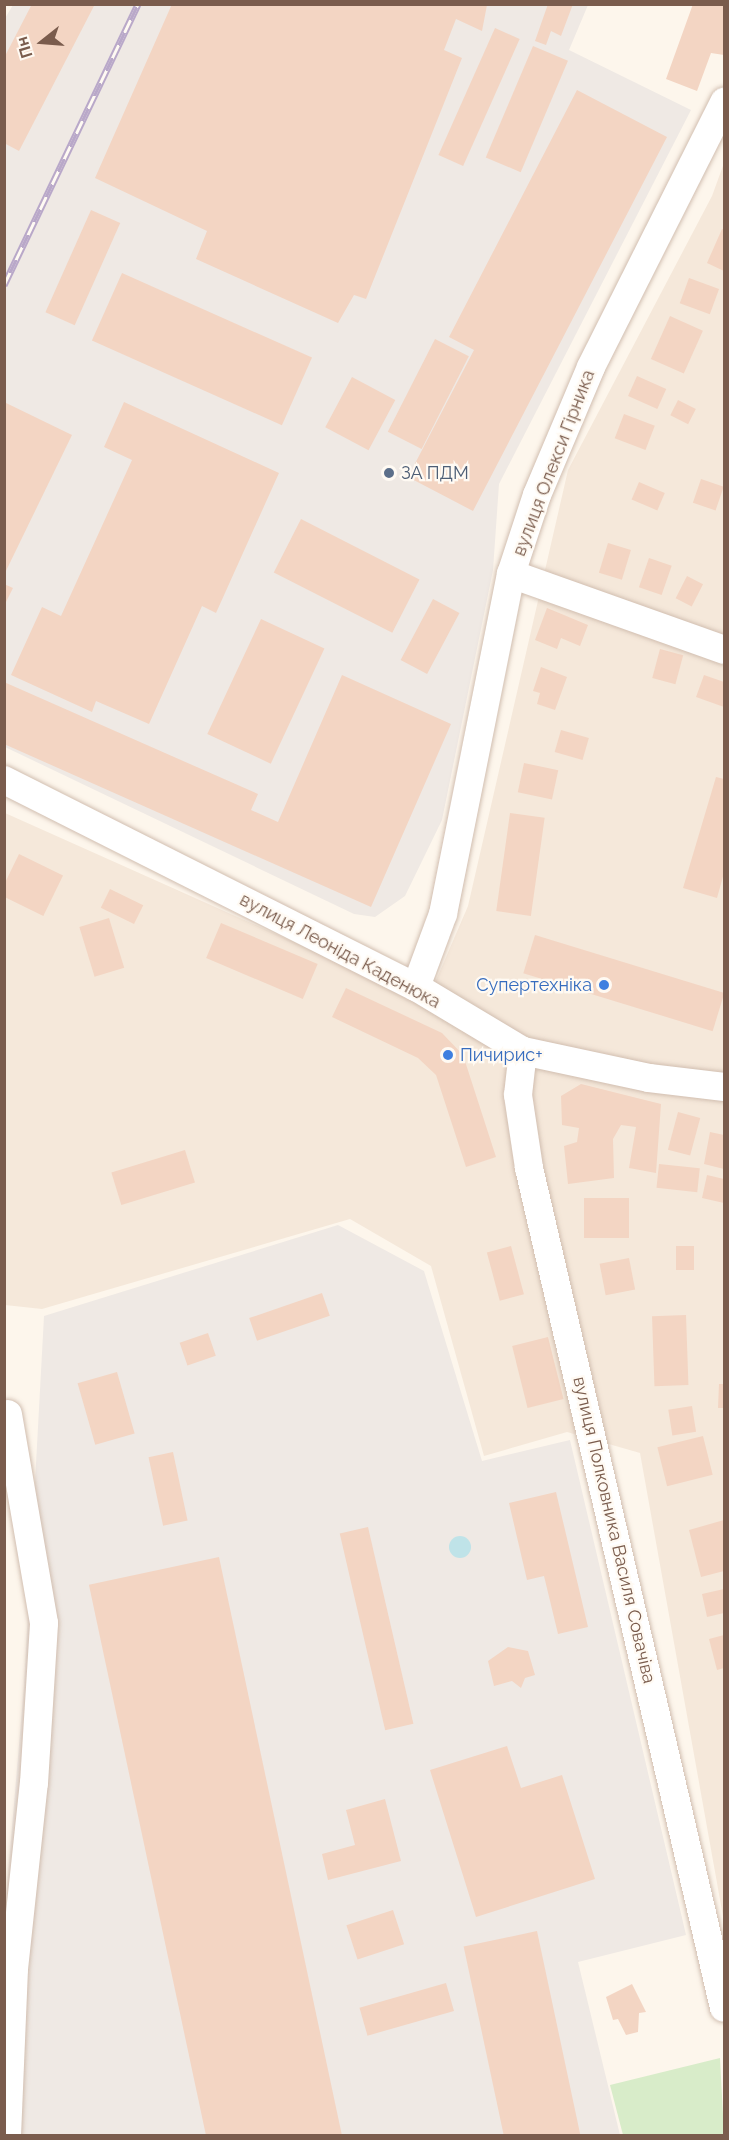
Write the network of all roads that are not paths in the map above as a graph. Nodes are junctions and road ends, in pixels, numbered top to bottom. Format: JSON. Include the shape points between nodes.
{"nodes":[{"id":1,"x":724,"y":102,"type":"edge"},
{"id":2,"x":511,"y":574,"type":"junction"},
{"id":3,"x":724,"y":650,"type":"edge"},
{"id":4,"x":4,"y":780,"type":"edge"},
{"id":5,"x":416,"y":987,"type":"junction"},
{"id":6,"x":523,"y":1051,"type":"junction"},
{"id":7,"x":724,"y":1087,"type":"edge"},
{"id":8,"x":8,"y":1414,"type":"dead end"},
{"id":9,"x":714,"y":1912,"type":"edge"},
{"id":10,"x":724,"y":2008,"type":"edge"},
{"id":11,"x":8,"y":2136,"type":"edge"}],
"edges":[{"from":1,"to":2,"type":"street","name":"вулиця Олекси Гірника","via":[[591,367]]},
{"from":2,"to":3,"type":"street"},
{"from":2,"to":5,"type":"street","name":"вулиця Олекси Гірника","via":[[443,914]]},
{"from":4,"to":5,"type":"street","name":"вулиця Леоніда Каденюка"},
{"from":5,"to":6,"type":"street","name":"вулиця Леоніда Каденюка"},
{"from":6,"to":7,"type":"street","name":"вулиця Леоніда Каденюка","via":[[649,1078]]},
{"from":6,"to":9,"type":"street","name":"вулиця Полковника Василя Совачіва","via":[[518,1095],[529,1168]]},
{"from":8,"to":11,"type":"street","via":[[44,1623],[34,1783],[14,1969]]},
{"from":9,"to":10,"type":"street","name":"вулиця Полковника Василя Совачіва"}]}
